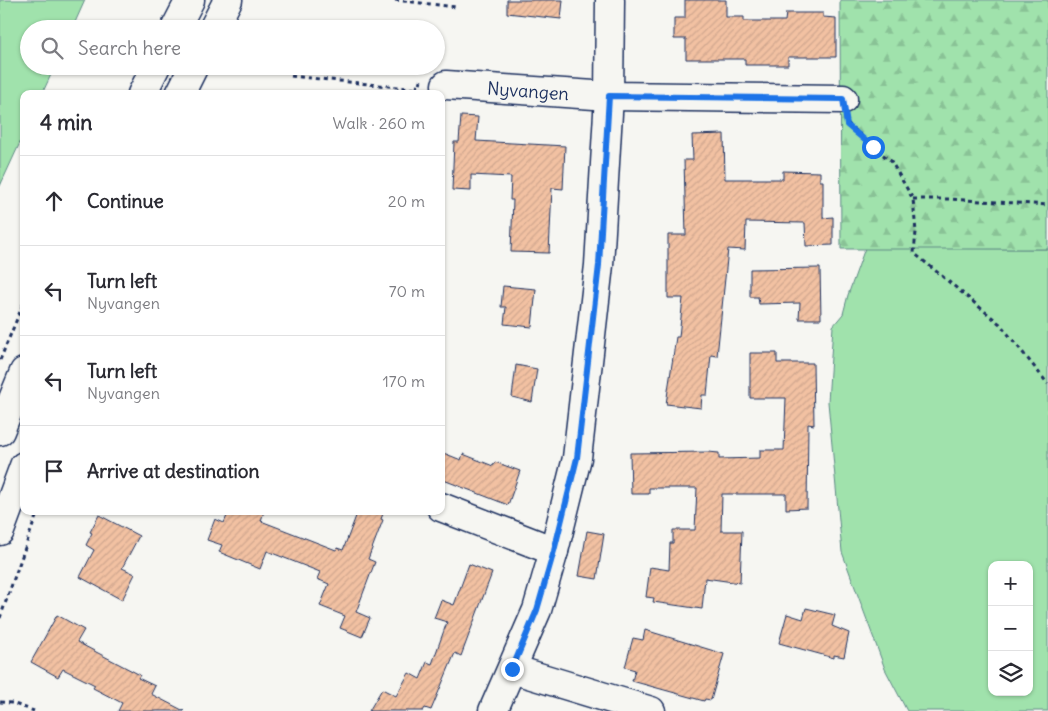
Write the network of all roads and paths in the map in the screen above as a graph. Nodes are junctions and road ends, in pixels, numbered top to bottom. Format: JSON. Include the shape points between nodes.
{"nodes":[{"id":1,"x":190,"y":0,"type":"edge"},
{"id":2,"x":228,"y":0,"type":"edge"},
{"id":3,"x":395,"y":0,"type":"edge"},
{"id":4,"x":610,"y":0,"type":"edge"},
{"id":5,"x":456,"y":7,"type":"dead end"},
{"id":6,"x":180,"y":20,"type":"edge"},
{"id":7,"x":218,"y":20,"type":"edge"},
{"id":8,"x":152,"y":75,"type":"edge"},
{"id":9,"x":190,"y":75,"type":"edge"},
{"id":10,"x":291,"y":76,"type":"dead end"},
{"id":11,"x":446,"y":85,"type":"dead end"},
{"id":12,"x":144,"y":90,"type":"edge"},
{"id":13,"x":182,"y":90,"type":"edge"},
{"id":14,"x":418,"y":90,"type":"dead end"},
{"id":15,"x":609,"y":96,"type":"junction"},
{"id":16,"x":843,"y":99,"type":"joint"},
{"id":17,"x":913,"y":199,"type":"junction"},
{"id":18,"x":1048,"y":205,"type":"edge"},
{"id":19,"x":20,"y":312,"type":"edge"},
{"id":20,"x":0,"y":360,"type":"edge"},
{"id":21,"x":20,"y":382,"type":"edge"},
{"id":22,"x":1048,"y":384,"type":"edge"},
{"id":23,"x":0,"y":430,"type":"edge"},
{"id":24,"x":20,"y":477,"type":"edge"},
{"id":25,"x":445,"y":509,"type":"edge"},
{"id":26,"x":37,"y":515,"type":"edge"},
{"id":27,"x":0,"y":531,"type":"edge"},
{"id":28,"x":554,"y":551,"type":"junction"},
{"id":29,"x":0,"y":618,"type":"edge"},
{"id":30,"x":512,"y":669,"type":"junction"},
{"id":31,"x":0,"y":702,"type":"edge"},
{"id":32,"x":34,"y":711,"type":"edge"},
{"id":33,"x":493,"y":711,"type":"edge"},
{"id":34,"x":651,"y":711,"type":"edge"}],
"edges":[{"from":1,"to":6,"type":"street"},
{"from":2,"to":7,"type":"street"},
{"from":3,"to":5,"type":"path"},
{"from":4,"to":15,"type":"street"},
{"from":8,"to":12,"type":"street"},
{"from":9,"to":13,"type":"street"},
{"from":10,"to":14,"type":"path"},
{"from":11,"to":15,"type":"street","name":"Nyvangen"},
{"from":15,"to":16,"type":"street","name":"Nyvangen"},
{"from":15,"to":28,"type":"street","via":[[599,265],[577,458]]},
{"from":16,"to":17,"type":"path","via":[[847,125],[891,161]]},
{"from":17,"to":18,"type":"path"},
{"from":17,"to":22,"type":"path","via":[[914,253],[1000,324]]},
{"from":19,"to":20,"type":"path"},
{"from":21,"to":23,"type":"street"},
{"from":24,"to":27,"type":"street"},
{"from":25,"to":28,"type":"street"},
{"from":26,"to":29,"type":"path"},
{"from":28,"to":30,"type":"street","via":[[537,610]]},
{"from":30,"to":33,"type":"street"},
{"from":30,"to":34,"type":"street"},
{"from":31,"to":32,"type":"path"}]}
